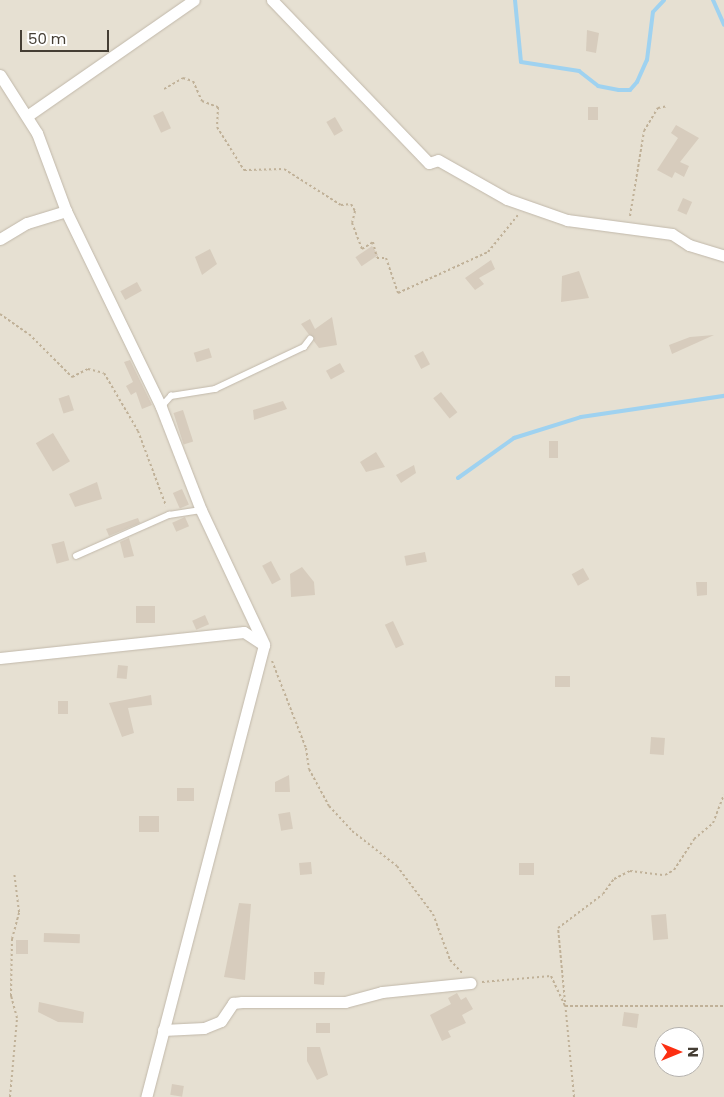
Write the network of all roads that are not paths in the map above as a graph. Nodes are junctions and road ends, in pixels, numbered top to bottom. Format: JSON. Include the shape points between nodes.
{"nodes":[{"id":1,"x":194,"y":0,"type":"edge"},
{"id":2,"x":272,"y":0,"type":"edge"},
{"id":3,"x":0,"y":75,"type":"edge"},
{"id":4,"x":26,"y":116,"type":"junction"},
{"id":5,"x":66,"y":211,"type":"junction"},
{"id":6,"x":0,"y":239,"type":"edge"},
{"id":7,"x":724,"y":256,"type":"edge"},
{"id":8,"x":310,"y":339,"type":"dead end"},
{"id":9,"x":160,"y":407,"type":"junction"},
{"id":10,"x":201,"y":510,"type":"junction"},
{"id":11,"x":76,"y":556,"type":"dead end"},
{"id":12,"x":264,"y":645,"type":"junction"},
{"id":13,"x":0,"y":658,"type":"edge"},
{"id":14,"x":471,"y":983,"type":"road end"},
{"id":15,"x":164,"y":1030,"type":"junction"},
{"id":16,"x":146,"y":1097,"type":"edge"}],
"edges":[{"from":1,"to":4,"type":"street"},
{"from":2,"to":7,"type":"street","via":[[429,163],[438,160],[462,170],[525,206],[602,227],[625,225],[672,234],[689,245]]},
{"from":3,"to":4,"type":"street"},
{"from":4,"to":5,"type":"street"},
{"from":5,"to":6,"type":"street","via":[[27,223]]},
{"from":5,"to":9,"type":"street"},
{"from":8,"to":9,"type":"lane","via":[[304,348],[246,370],[215,389],[171,396]]},
{"from":9,"to":10,"type":"street"},
{"from":10,"to":11,"type":"lane","via":[[168,515]]},
{"from":10,"to":12,"type":"street"},
{"from":12,"to":13,"type":"street","via":[[244,632]]},
{"from":12,"to":15,"type":"street"},
{"from":14,"to":15,"type":"street","via":[[382,992],[345,1002],[233,1003],[222,1020],[204,1028]]},
{"from":15,"to":16,"type":"street"}]}
